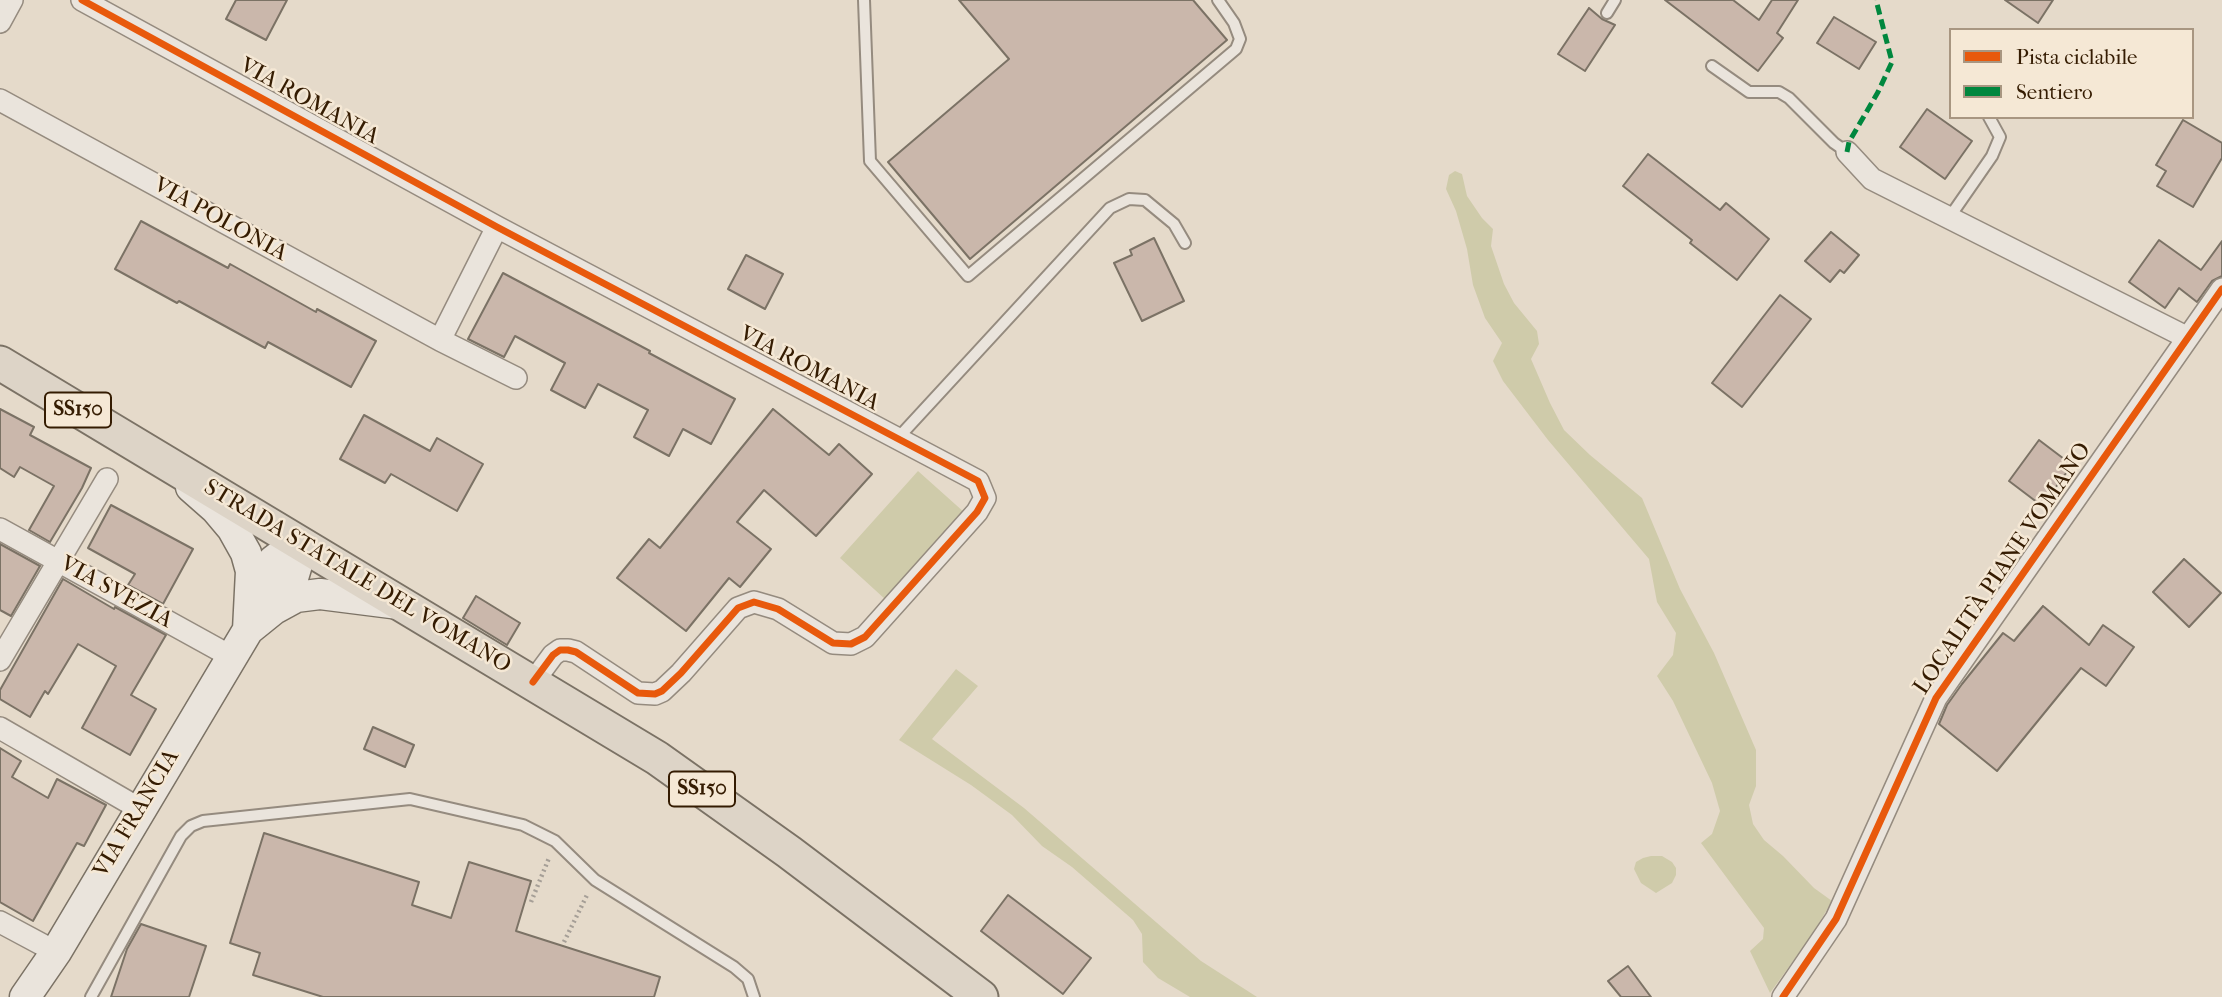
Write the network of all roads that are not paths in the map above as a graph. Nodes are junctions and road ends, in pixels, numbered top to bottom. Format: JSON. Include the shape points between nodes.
{"nodes":[{"id":1,"x":12,"y":0,"type":"edge"},
{"id":2,"x":82,"y":0,"type":"edge"},
{"id":3,"x":864,"y":0,"type":"edge"},
{"id":4,"x":1218,"y":0,"type":"edge"},
{"id":5,"x":1615,"y":0,"type":"edge"},
{"id":6,"x":1607,"y":13,"type":"dead end"},
{"id":7,"x":0,"y":22,"type":"edge"},
{"id":8,"x":1713,"y":66,"type":"dead end"},
{"id":9,"x":0,"y":100,"type":"edge"},
{"id":10,"x":1990,"y":119,"type":"edge"},
{"id":11,"x":1847,"y":152,"type":"joint"},
{"id":12,"x":1948,"y":218,"type":"junction"},
{"id":13,"x":497,"y":227,"type":"junction"},
{"id":14,"x":1185,"y":243,"type":"dead end"},
{"id":15,"x":2222,"y":289,"type":"edge"},
{"id":16,"x":2186,"y":337,"type":"junction"},
{"id":17,"x":439,"y":340,"type":"junction"},
{"id":18,"x":0,"y":363,"type":"edge"},
{"id":19,"x":516,"y":378,"type":"dead end"},
{"id":20,"x":898,"y":438,"type":"junction"},
{"id":21,"x":156,"y":457,"type":"junction"},
{"id":22,"x":107,"y":479,"type":"dead end"},
{"id":23,"x":0,"y":529,"type":"edge"},
{"id":24,"x":299,"y":541,"type":"junction"},
{"id":25,"x":58,"y":562,"type":"junction"},
{"id":26,"x":262,"y":601,"type":"junction"},
{"id":27,"x":406,"y":606,"type":"junction"},
{"id":28,"x":232,"y":656,"type":"junction"},
{"id":29,"x":0,"y":660,"type":"edge"},
{"id":30,"x":533,"y":682,"type":"junction"},
{"id":31,"x":0,"y":728,"type":"edge"},
{"id":32,"x":140,"y":809,"type":"junction"},
{"id":33,"x":0,"y":922,"type":"edge"},
{"id":34,"x":56,"y":952,"type":"junction"},
{"id":35,"x":25,"y":997,"type":"edge"},
{"id":36,"x":91,"y":997,"type":"edge"},
{"id":37,"x":754,"y":997,"type":"edge"},
{"id":38,"x":981,"y":997,"type":"edge"},
{"id":39,"x":1783,"y":997,"type":"edge"}],
"edges":[{"from":1,"to":7,"type":"street"},
{"from":2,"to":13,"type":"street","name":"VIA ROMANIA"},
{"from":3,"to":4,"type":"lane","via":[[870,161],[968,276],[1236,49],[1240,39]]},
{"from":5,"to":6,"type":"lane"},
{"from":8,"to":11,"type":"lane","via":[[1749,92],[1779,92],[1789,98]]},
{"from":9,"to":17,"type":"street","name":"VIA POLONIA"},
{"from":10,"to":12,"type":"lane","via":[[2000,137],[1992,156]]},
{"from":11,"to":12,"type":"street","via":[[1872,179]]},
{"from":12,"to":16,"type":"street"},
{"from":13,"to":17,"type":"street"},
{"from":13,"to":20,"type":"street","name":"VIA ROMANIA"},
{"from":14,"to":20,"type":"lane","via":[[1174,224],[1145,200],[1129,199],[1110,208]]},
{"from":15,"to":16,"type":"street","name":"LOCALITÀ PIANE VOMANO"},
{"from":16,"to":39,"type":"street","name":"LOCALITÀ PIANE VOMANO","via":[[1936,698],[1836,919]]},
{"from":17,"to":19,"type":"street","name":"VIA POLONIA"},
{"from":18,"to":21,"type":"main road","name":"STRADA STATALE DEL VOMANO","number":"SS150"},
{"from":20,"to":30,"type":"street","name":"VIA ROMANIA","via":[[978,481],[985,498],[865,637],[851,644],[833,643],[778,609],[754,602],[738,607],[681,673],[655,694],[638,693],[568,650],[553,655]]},
{"from":21,"to":24,"type":"main road","name":"STRADA STATALE DEL VOMANO","number":"SS150"},
{"from":21,"to":26,"type":"main road","via":[[232,528]]},
{"from":22,"to":25,"type":"street"},
{"from":23,"to":25,"type":"street","name":"VIA SVEZIA"},
{"from":24,"to":26,"type":"main road","name":"VIA FRANCIA","via":[[273,561]]},
{"from":24,"to":27,"type":"main road","name":"STRADA STATALE DEL VOMANO","number":"SS150"},
{"from":25,"to":28,"type":"street","name":"VIA SVEZIA"},
{"from":25,"to":29,"type":"street"},
{"from":26,"to":27,"type":"main road","name":"VIA FRANCIA","via":[[320,594]]},
{"from":26,"to":28,"type":"main road","name":"VIA FRANCIA"},
{"from":27,"to":30,"type":"main road","name":"STRADA STATALE DEL VOMANO","number":"SS150"},
{"from":28,"to":32,"type":"main road","name":"VIA FRANCIA"},
{"from":30,"to":38,"type":"main road","name":"STRADA STATALE DEL VOMANO","number":"SS150","via":[[712,796]]},
{"from":31,"to":32,"type":"street"},
{"from":32,"to":34,"type":"main road","name":"VIA FRANCIA"},
{"from":33,"to":34,"type":"street"},
{"from":34,"to":35,"type":"main road","name":"VIA FRANCIA"},
{"from":36,"to":37,"type":"lane","via":[[181,836],[191,826],[410,799],[523,825],[555,841],[595,880],[734,967],[748,979]]}]}
